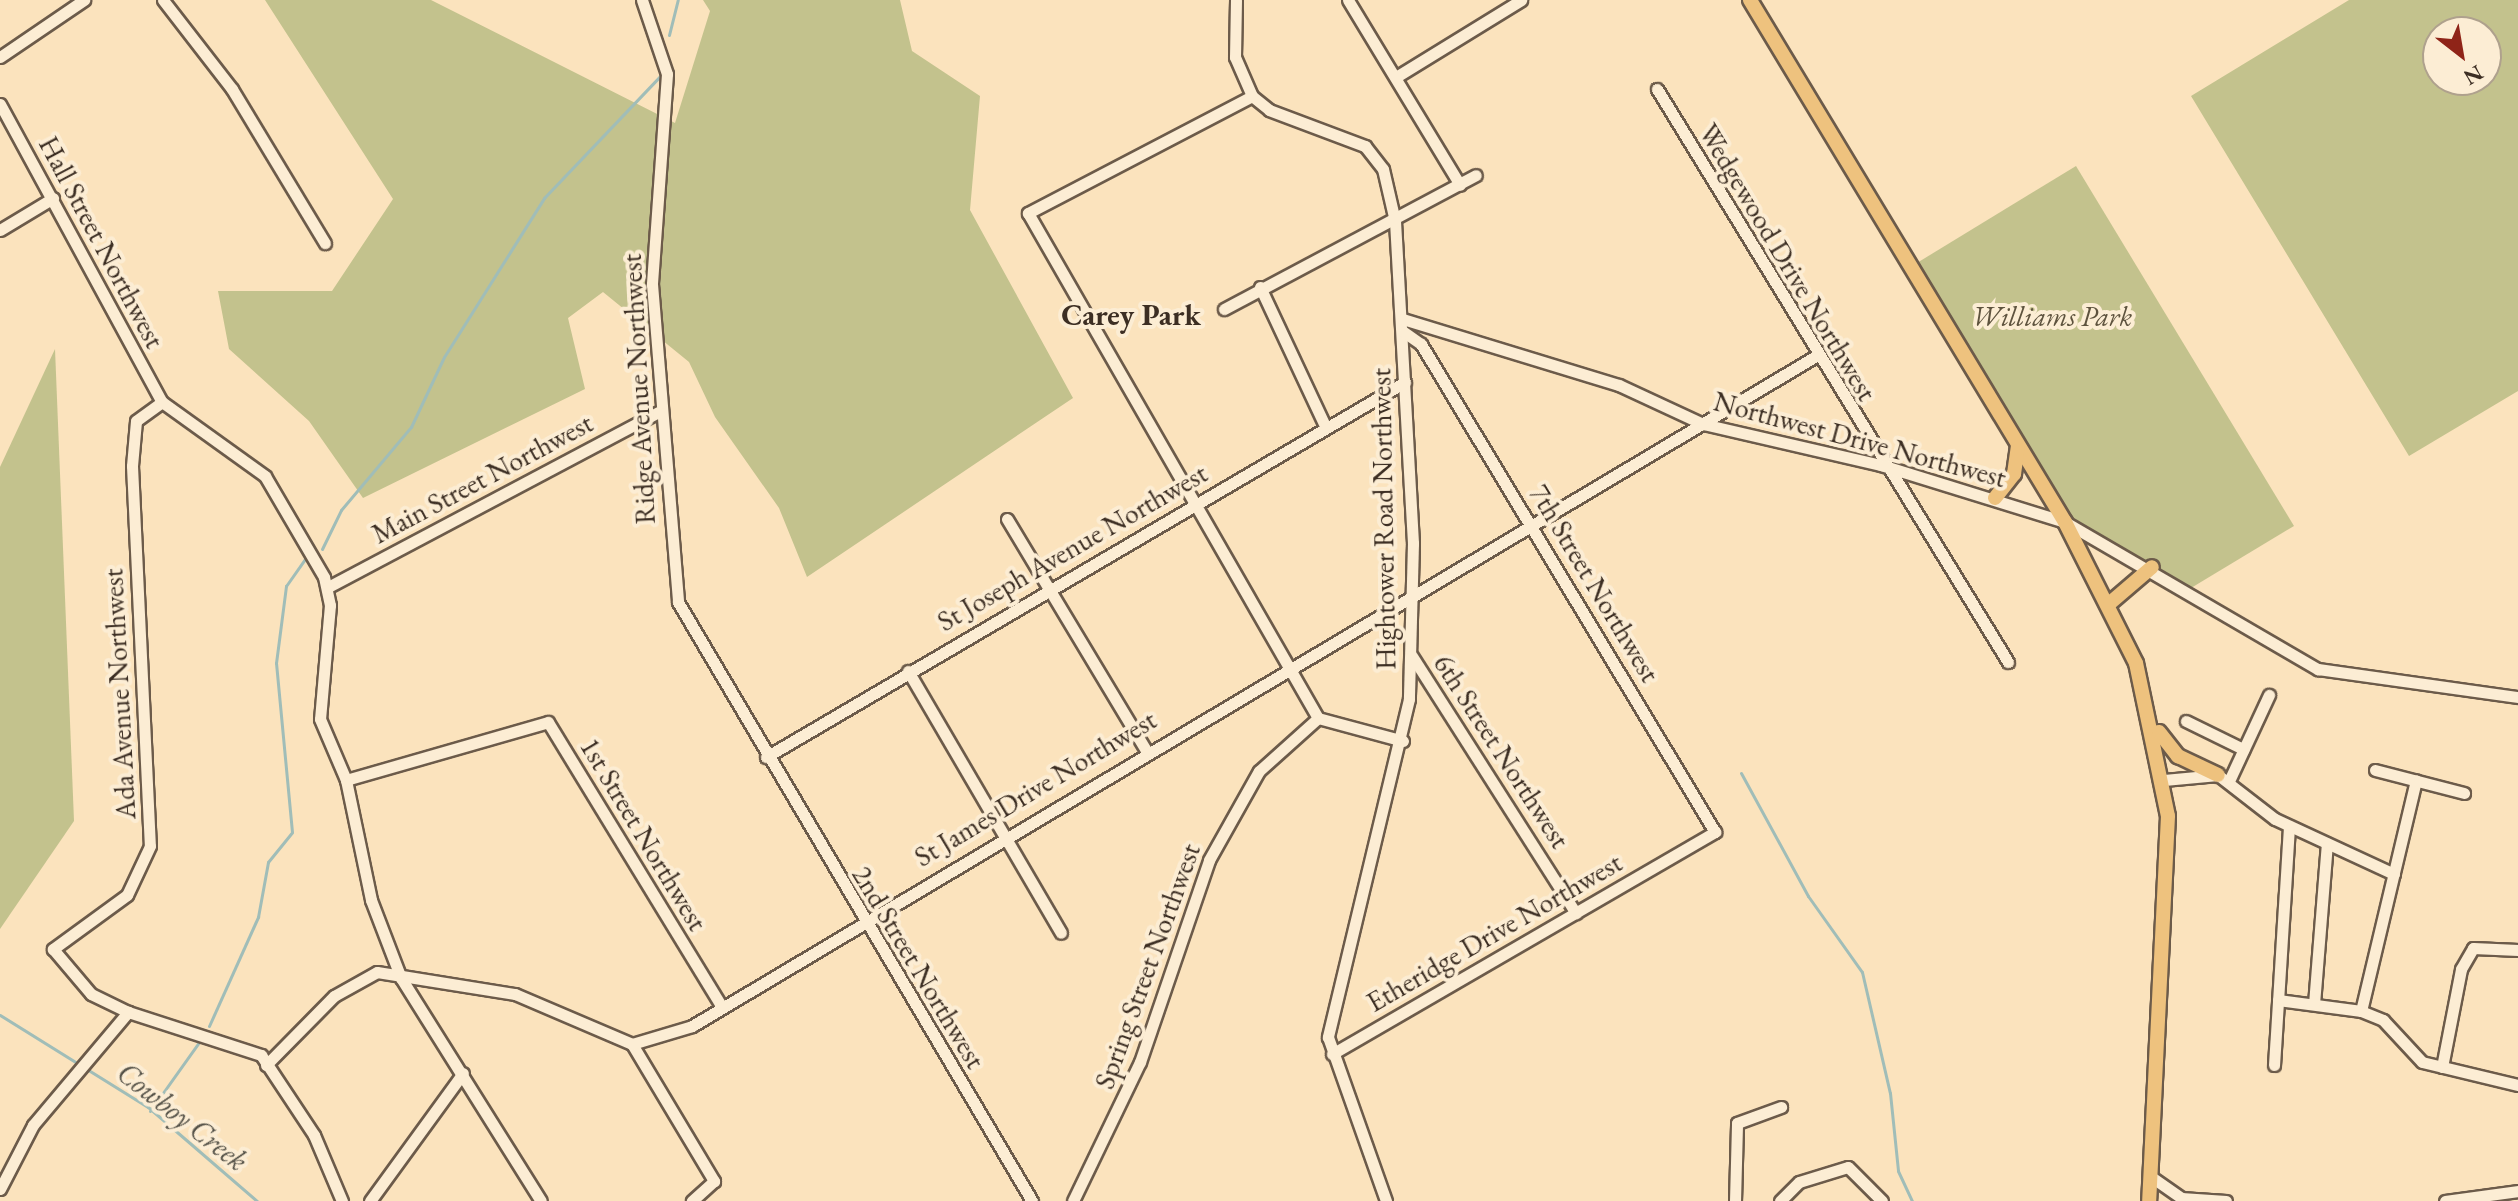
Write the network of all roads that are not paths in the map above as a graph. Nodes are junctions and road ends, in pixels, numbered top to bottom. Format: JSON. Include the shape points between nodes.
{"nodes":[{"id":1,"x":84,"y":0,"type":"edge"},
{"id":2,"x":163,"y":0,"type":"edge"},
{"id":3,"x":642,"y":0,"type":"edge"},
{"id":4,"x":1236,"y":0,"type":"edge"},
{"id":5,"x":1348,"y":0,"type":"edge"},
{"id":6,"x":1521,"y":0,"type":"edge"},
{"id":7,"x":1750,"y":0,"type":"edge"},
{"id":8,"x":0,"y":57,"type":"edge"},
{"id":9,"x":1396,"y":77,"type":"junction"},
{"id":10,"x":1657,"y":89,"type":"dead end"},
{"id":11,"x":1252,"y":96,"type":"junction"},
{"id":12,"x":0,"y":104,"type":"edge"},
{"id":13,"x":1476,"y":175,"type":"dead end"},
{"id":14,"x":1460,"y":185,"type":"junction"},
{"id":15,"x":53,"y":198,"type":"junction"},
{"id":16,"x":1395,"y":221,"type":"junction"},
{"id":17,"x":0,"y":230,"type":"edge"},
{"id":18,"x":325,"y":243,"type":"dead end"},
{"id":19,"x":1260,"y":287,"type":"junction"},
{"id":20,"x":1224,"y":309,"type":"dead end"},
{"id":21,"x":1403,"y":319,"type":"junction"},
{"id":22,"x":1404,"y":332,"type":"junction"},
{"id":23,"x":1816,"y":356,"type":"junction"},
{"id":24,"x":1405,"y":382,"type":"junction"},
{"id":25,"x":162,"y":402,"type":"junction"},
{"id":26,"x":659,"y":412,"type":"junction"},
{"id":27,"x":1703,"y":424,"type":"junction"},
{"id":28,"x":1325,"y":426,"type":"junction"},
{"id":29,"x":2018,"y":446,"type":"junction"},
{"id":30,"x":1881,"y":465,"type":"junction"},
{"id":31,"x":1995,"y":498,"type":"junction"},
{"id":32,"x":1192,"y":504,"type":"junction"},
{"id":33,"x":1007,"y":519,"type":"dead end"},
{"id":34,"x":2065,"y":522,"type":"junction"},
{"id":35,"x":1533,"y":524,"type":"junction"},
{"id":36,"x":2152,"y":567,"type":"junction"},
{"id":37,"x":328,"y":587,"type":"junction"},
{"id":38,"x":1049,"y":588,"type":"junction"},
{"id":39,"x":1414,"y":594,"type":"junction"},
{"id":40,"x":2110,"y":603,"type":"junction"},
{"id":41,"x":1412,"y":656,"type":"junction"},
{"id":42,"x":2008,"y":662,"type":"dead end"},
{"id":43,"x":1289,"y":668,"type":"junction"},
{"id":44,"x":908,"y":671,"type":"junction"},
{"id":45,"x":2269,"y":695,"type":"dead end"},
{"id":46,"x":2518,"y":697,"type":"edge"},
{"id":47,"x":1318,"y":718,"type":"junction"},
{"id":48,"x":2153,"y":721,"type":"junction"},
{"id":49,"x":2186,"y":721,"type":"dead end"},
{"id":50,"x":1403,"y":741,"type":"junction"},
{"id":51,"x":2243,"y":749,"type":"junction"},
{"id":52,"x":1146,"y":750,"type":"junction"},
{"id":53,"x":766,"y":757,"type":"junction"},
{"id":54,"x":2375,"y":770,"type":"dead end"},
{"id":55,"x":2224,"y":778,"type":"junction"},
{"id":56,"x":346,"y":780,"type":"junction"},
{"id":57,"x":2164,"y":780,"type":"junction"},
{"id":58,"x":2416,"y":780,"type":"junction"},
{"id":59,"x":2464,"y":793,"type":"dead end"},
{"id":60,"x":2289,"y":826,"type":"junction"},
{"id":61,"x":1005,"y":834,"type":"junction"},
{"id":62,"x":2327,"y":844,"type":"junction"},
{"id":63,"x":1681,"y":852,"type":"joint"},
{"id":64,"x":2394,"y":874,"type":"junction"},
{"id":65,"x":1576,"y":913,"type":"junction"},
{"id":66,"x":862,"y":918,"type":"junction"},
{"id":67,"x":1061,"y":933,"type":"dead end"},
{"id":68,"x":2518,"y":950,"type":"edge"},
{"id":69,"x":401,"y":978,"type":"junction"},
{"id":70,"x":2278,"y":1000,"type":"junction"},
{"id":71,"x":2314,"y":1004,"type":"junction"},
{"id":72,"x":721,"y":1005,"type":"junction"},
{"id":73,"x":2361,"y":1011,"type":"junction"},
{"id":74,"x":128,"y":1012,"type":"junction"},
{"id":75,"x":632,"y":1044,"type":"junction"},
{"id":76,"x":1332,"y":1054,"type":"junction"},
{"id":77,"x":266,"y":1065,"type":"junction"},
{"id":78,"x":2274,"y":1065,"type":"dead end"},
{"id":79,"x":2442,"y":1067,"type":"junction"},
{"id":80,"x":463,"y":1073,"type":"junction"},
{"id":81,"x":2518,"y":1085,"type":"edge"},
{"id":82,"x":1781,"y":1107,"type":"dead end"},
{"id":83,"x":2150,"y":1176,"type":"junction"},
{"id":84,"x":0,"y":1189,"type":"edge"},
{"id":85,"x":2518,"y":1191,"type":"edge"},
{"id":86,"x":2178,"y":1200,"type":"edge"},
{"id":87,"x":342,"y":1201,"type":"edge"},
{"id":88,"x":370,"y":1201,"type":"edge"},
{"id":89,"x":541,"y":1201,"type":"edge"},
{"id":90,"x":692,"y":1201,"type":"edge"},
{"id":91,"x":1032,"y":1201,"type":"edge"},
{"id":92,"x":1073,"y":1201,"type":"edge"},
{"id":93,"x":1386,"y":1201,"type":"edge"},
{"id":94,"x":1735,"y":1201,"type":"edge"},
{"id":95,"x":1780,"y":1201,"type":"edge"},
{"id":96,"x":1882,"y":1201,"type":"edge"},
{"id":97,"x":2149,"y":1201,"type":"edge"},
{"id":98,"x":2219,"y":1201,"type":"edge"},
{"id":99,"x":2226,"y":1201,"type":"edge"},
{"id":100,"x":2445,"y":1201,"type":"edge"}],
"edges":[{"from":1,"to":8,"type":"street"},
{"from":2,"to":18,"type":"street","via":[[232,89]]},
{"from":3,"to":26,"type":"street","name":"Ridge Avenue Northwest","via":[[667,74],[652,284]]},
{"from":4,"to":11,"type":"street","via":[[1235,57]]},
{"from":5,"to":9,"type":"street"},
{"from":6,"to":9,"type":"street"},
{"from":7,"to":29,"type":"main road"},
{"from":9,"to":14,"type":"street"},
{"from":10,"to":23,"type":"street","name":"Wedgewood Drive Northwest"},
{"from":11,"to":16,"type":"street","name":"Hightower Road Northwest","via":[[1269,110],[1365,146],[1383,169]]},
{"from":11,"to":32,"type":"street","via":[[1028,213]]},
{"from":12,"to":15,"type":"street","name":"Hall Street Northwest"},
{"from":13,"to":14,"type":"street"},
{"from":14,"to":16,"type":"street"},
{"from":15,"to":17,"type":"street"},
{"from":15,"to":25,"type":"street","name":"Hall Street Northwest"},
{"from":16,"to":19,"type":"street","via":[[1374,224]]},
{"from":16,"to":21,"type":"street","name":"Hightower Road Northwest"},
{"from":19,"to":20,"type":"street"},
{"from":19,"to":28,"type":"street"},
{"from":21,"to":22,"type":"street","name":"Hightower Road Northwest"},
{"from":21,"to":27,"type":"street","name":"Northwest Drive Northwest","via":[[1619,385]]},
{"from":22,"to":24,"type":"street","name":"Hightower Road Northwest"},
{"from":22,"to":35,"type":"street","name":"7th Street Northwest","via":[[1421,344]]},
{"from":23,"to":27,"type":"street","name":"St James Drive Northwest"},
{"from":23,"to":30,"type":"street","name":"Wedgewood Drive Northwest"},
{"from":24,"to":28,"type":"street","name":"St Joseph Avenue Northwest"},
{"from":24,"to":39,"type":"street","name":"Hightower Road Northwest"},
{"from":25,"to":37,"type":"street","via":[[265,476]]},
{"from":25,"to":74,"type":"street","name":"Ada Avenue Northwest","via":[[136,421],[132,466],[150,846],[127,895],[53,949],[91,994]]},
{"from":26,"to":37,"type":"street","name":"Main Street Northwest"},
{"from":26,"to":53,"type":"street","name":"Ridge Avenue Northwest","via":[[678,602]]},
{"from":27,"to":30,"type":"street","name":"Northwest Drive Northwest"},
{"from":27,"to":35,"type":"street","name":"St James Drive Northwest"},
{"from":28,"to":32,"type":"street","name":"St Joseph Avenue Northwest"},
{"from":29,"to":31,"type":"main road","via":[[2014,474]]},
{"from":29,"to":34,"type":"main road"},
{"from":30,"to":31,"type":"street","name":"Northwest Drive Northwest"},
{"from":30,"to":42,"type":"street","name":"Wedgewood Drive Northwest"},
{"from":31,"to":34,"type":"street","name":"Northwest Drive Northwest"},
{"from":32,"to":38,"type":"street","name":"St Joseph Avenue Northwest"},
{"from":32,"to":43,"type":"street"},
{"from":33,"to":38,"type":"street"},
{"from":34,"to":36,"type":"street","name":"Northwest Drive Northwest"},
{"from":34,"to":40,"type":"main road"},
{"from":35,"to":39,"type":"street","name":"St James Drive Northwest"},
{"from":35,"to":63,"type":"street","name":"7th Street Northwest","via":[[1715,832]]},
{"from":36,"to":40,"type":"main road"},
{"from":36,"to":46,"type":"street","name":"Northwest Drive Northwest","via":[[2318,669]]},
{"from":37,"to":56,"type":"street","via":[[320,719]]},
{"from":38,"to":44,"type":"street","name":"St Joseph Avenue Northwest"},
{"from":38,"to":52,"type":"street"},
{"from":39,"to":41,"type":"street","name":"Hightower Road Northwest"},
{"from":39,"to":43,"type":"street","name":"St James Drive Northwest"},
{"from":40,"to":48,"type":"main road"},
{"from":41,"to":50,"type":"street","name":"Hightower Road Northwest"},
{"from":41,"to":65,"type":"street","name":"6th Street Northwest"},
{"from":43,"to":47,"type":"street"},
{"from":43,"to":52,"type":"street","name":"St James Drive Northwest"},
{"from":44,"to":53,"type":"street","name":"St Joseph Avenue Northwest"},
{"from":44,"to":61,"type":"street"},
{"from":45,"to":51,"type":"street"},
{"from":47,"to":50,"type":"street"},
{"from":47,"to":92,"type":"street","name":"Spring Street Northwest","via":[[1259,771],[1225,826],[1183,922],[1121,1110]]},
{"from":48,"to":55,"type":"main road","via":[[2178,756]]},
{"from":48,"to":57,"type":"main road"},
{"from":49,"to":51,"type":"street"},
{"from":50,"to":76,"type":"street","name":"Hightower Road Northwest","via":[[1329,1020]]},
{"from":51,"to":55,"type":"street"},
{"from":52,"to":61,"type":"street","name":"St James Drive Northwest"},
{"from":53,"to":66,"type":"street","name":"2nd Street Northwest"},
{"from":54,"to":58,"type":"street"},
{"from":55,"to":57,"type":"street"},
{"from":55,"to":60,"type":"street"},
{"from":56,"to":69,"type":"street","via":[[371,900]]},
{"from":56,"to":72,"type":"street","name":"1st Street Northwest","via":[[548,722]]},
{"from":57,"to":83,"type":"main road","via":[[2168,872]]},
{"from":58,"to":59,"type":"street"},
{"from":58,"to":64,"type":"street"},
{"from":60,"to":62,"type":"street"},
{"from":60,"to":70,"type":"street"},
{"from":61,"to":66,"type":"street","name":"St James Drive Northwest"},
{"from":61,"to":67,"type":"street"},
{"from":62,"to":64,"type":"street"},
{"from":62,"to":71,"type":"street"},
{"from":63,"to":65,"type":"street","name":"Etheridge Drive Northwest"},
{"from":64,"to":73,"type":"street"},
{"from":65,"to":76,"type":"street","name":"Etheridge Drive Northwest"},
{"from":66,"to":72,"type":"street","name":"St James Drive Northwest"},
{"from":66,"to":91,"type":"street","name":"2nd Street Northwest"},
{"from":68,"to":79,"type":"street","via":[[2473,948],[2461,969]]},
{"from":69,"to":75,"type":"street","via":[[515,994]]},
{"from":69,"to":77,"type":"street","via":[[377,972],[357,979]]},
{"from":69,"to":80,"type":"street"},
{"from":70,"to":71,"type":"street"},
{"from":70,"to":78,"type":"street"},
{"from":71,"to":73,"type":"street"},
{"from":72,"to":75,"type":"street","name":"St James Drive Northwest","via":[[692,1026]]},
{"from":73,"to":79,"type":"street","via":[[2383,1020],[2412,1055]]},
{"from":74,"to":77,"type":"street","via":[[261,1055]]},
{"from":74,"to":84,"type":"street","via":[[33,1125]]},
{"from":75,"to":90,"type":"street","via":[[714,1181]]},
{"from":76,"to":93,"type":"street","name":"Hightower Road Northwest"},
{"from":77,"to":87,"type":"street","via":[[314,1135]]},
{"from":79,"to":81,"type":"street"},
{"from":80,"to":88,"type":"street"},
{"from":80,"to":89,"type":"street"},
{"from":82,"to":94,"type":"street","via":[[1737,1123]]},
{"from":83,"to":86,"type":"street"},
{"from":83,"to":97,"type":"main road"},
{"from":85,"to":100,"type":"street"},
{"from":86,"to":98,"type":"street"},
{"from":95,"to":96,"type":"street","via":[[1799,1182],[1848,1167]]},
{"from":98,"to":99,"type":"street"}]}
